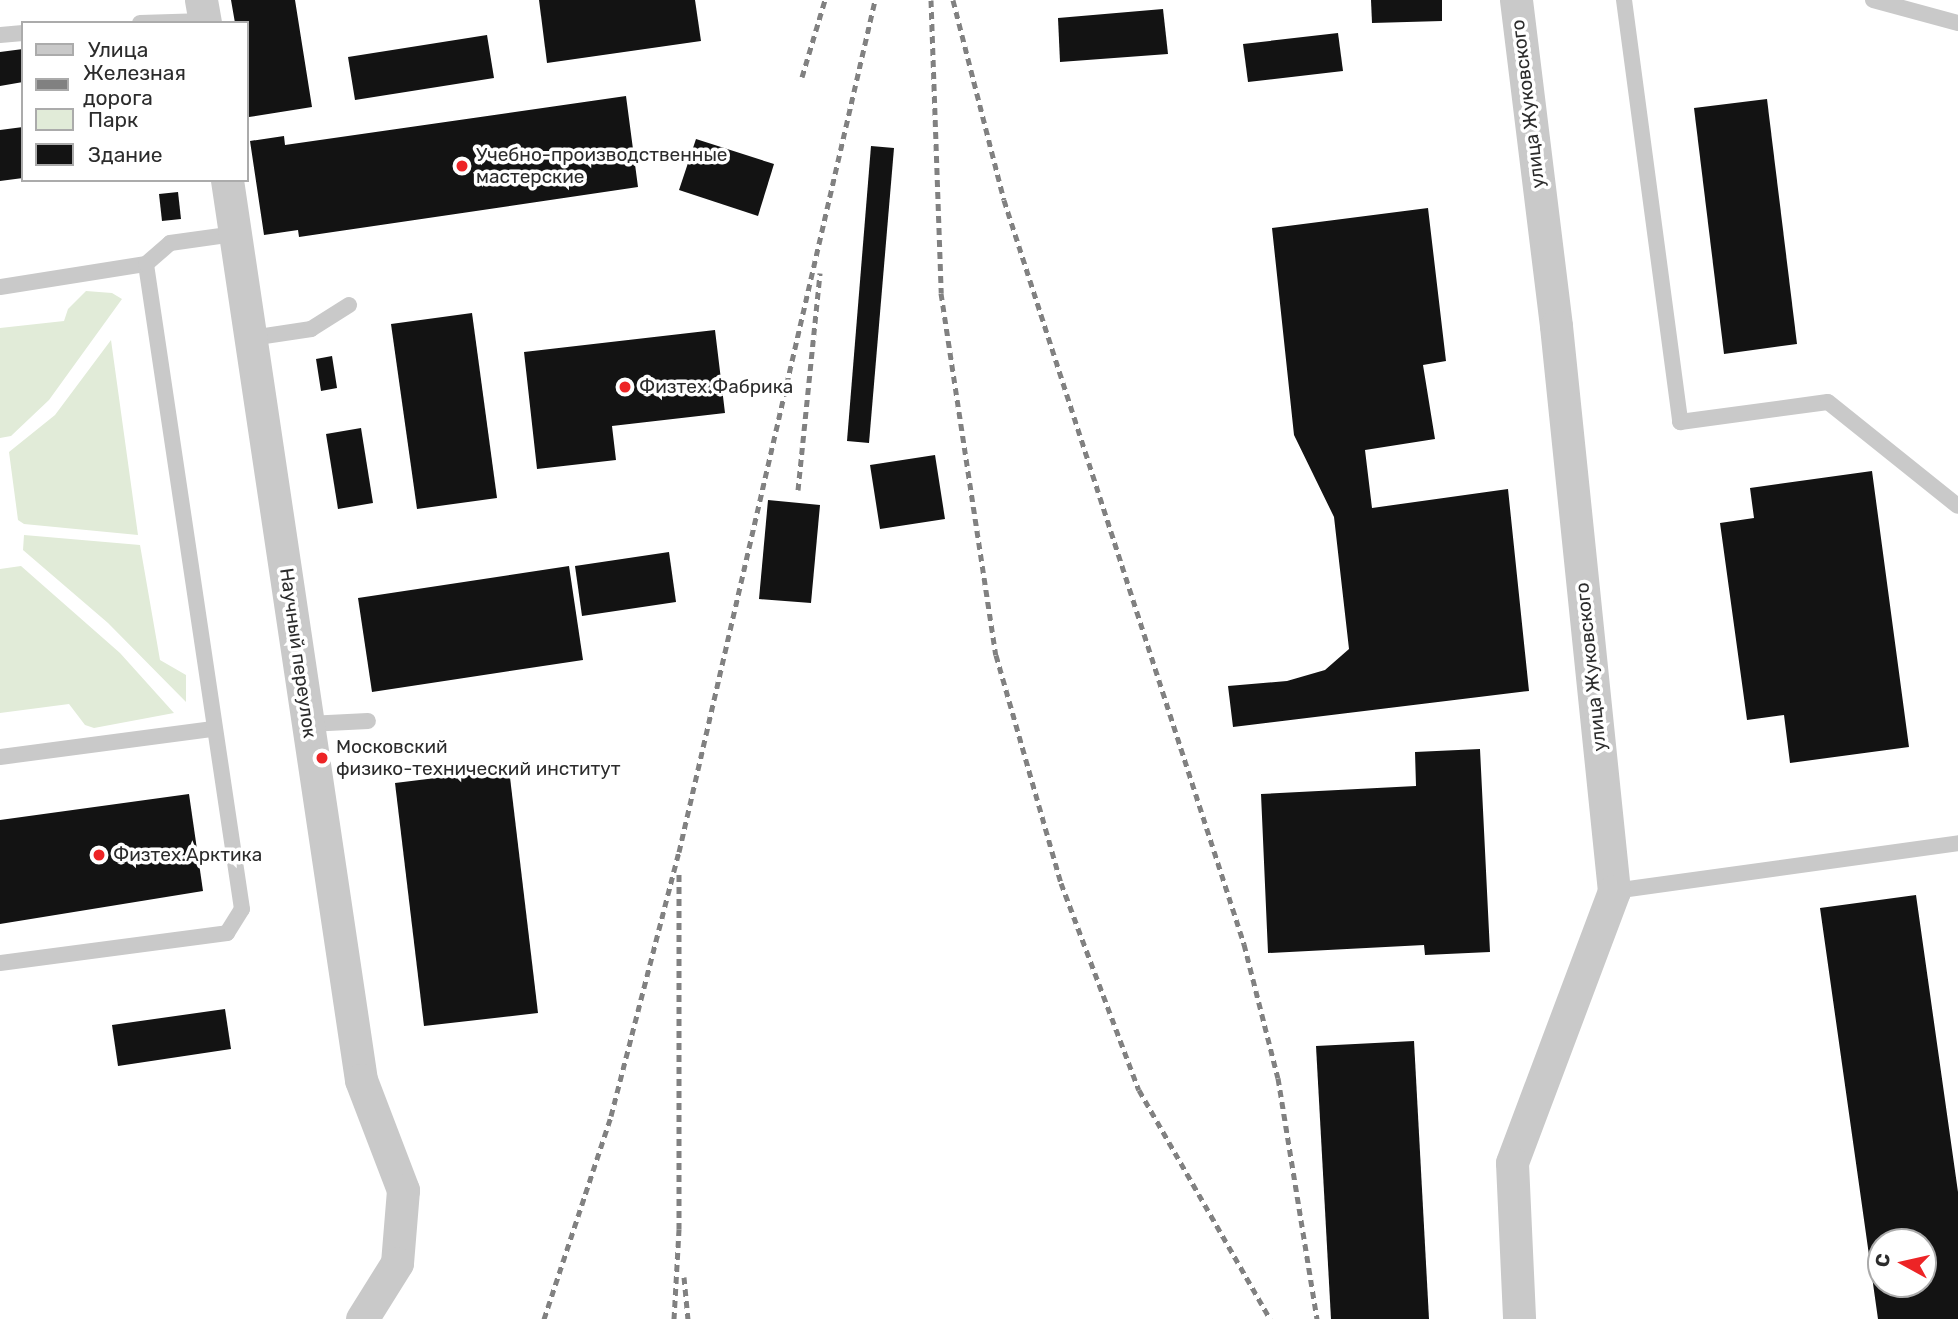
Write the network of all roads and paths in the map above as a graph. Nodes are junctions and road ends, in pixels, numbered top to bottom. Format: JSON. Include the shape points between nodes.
{"nodes":[{"id":1,"x":1516,"y":0,"type":"edge"},
{"id":2,"x":1624,"y":0,"type":"edge"},
{"id":3,"x":1873,"y":0,"type":"edge"},
{"id":4,"x":204,"y":15,"type":"edge"},
{"id":5,"x":156,"y":21,"type":"edge"},
{"id":6,"x":1958,"y":23,"type":"edge"},
{"id":7,"x":21,"y":33,"type":"edge"},
{"id":8,"x":0,"y":35,"type":"edge"},
{"id":9,"x":227,"y":182,"type":"edge"},
{"id":10,"x":235,"y":234,"type":"junction"},
{"id":11,"x":146,"y":264,"type":"junction"},
{"id":12,"x":0,"y":288,"type":"edge"},
{"id":13,"x":349,"y":305,"type":"dead end"},
{"id":14,"x":251,"y":338,"type":"junction"},
{"id":15,"x":1958,"y":506,"type":"edge"},
{"id":16,"x":368,"y":721,"type":"dead end"},
{"id":17,"x":308,"y":724,"type":"junction"},
{"id":18,"x":213,"y":729,"type":"junction"},
{"id":19,"x":0,"y":757,"type":"edge"},
{"id":20,"x":1958,"y":842,"type":"edge"},
{"id":21,"x":1614,"y":891,"type":"junction"},
{"id":22,"x":0,"y":963,"type":"edge"},
{"id":23,"x":362,"y":1319,"type":"edge"},
{"id":24,"x":1519,"y":1319,"type":"edge"}],
"edges":[{"from":1,"to":21,"type":"street","name":"улица Жуковского","via":[[1556,326]]},
{"from":2,"to":15,"type":"lane","via":[[1680,422],[1828,402]]},
{"from":3,"to":6,"type":"lane"},
{"from":4,"to":5,"type":"lane"},
{"from":7,"to":8,"type":"lane"},
{"from":9,"to":10,"type":"street","name":"Научный переулок"},
{"from":10,"to":11,"type":"lane","via":[[170,243]]},
{"from":10,"to":14,"type":"street","name":"Научный переулок"},
{"from":11,"to":12,"type":"lane"},
{"from":11,"to":18,"type":"lane"},
{"from":13,"to":14,"type":"lane","via":[[312,329]]},
{"from":14,"to":17,"type":"street","name":"Научный переулок"},
{"from":16,"to":17,"type":"lane"},
{"from":17,"to":23,"type":"street","name":"Научный переулок","via":[[361,1080],[404,1190],[397,1263]]},
{"from":18,"to":19,"type":"lane"},
{"from":18,"to":22,"type":"lane","via":[[242,909],[226,933]]},
{"from":20,"to":21,"type":"lane"},
{"from":21,"to":24,"type":"street","name":"улица Жуковского","via":[[1511,1163]]}]}
